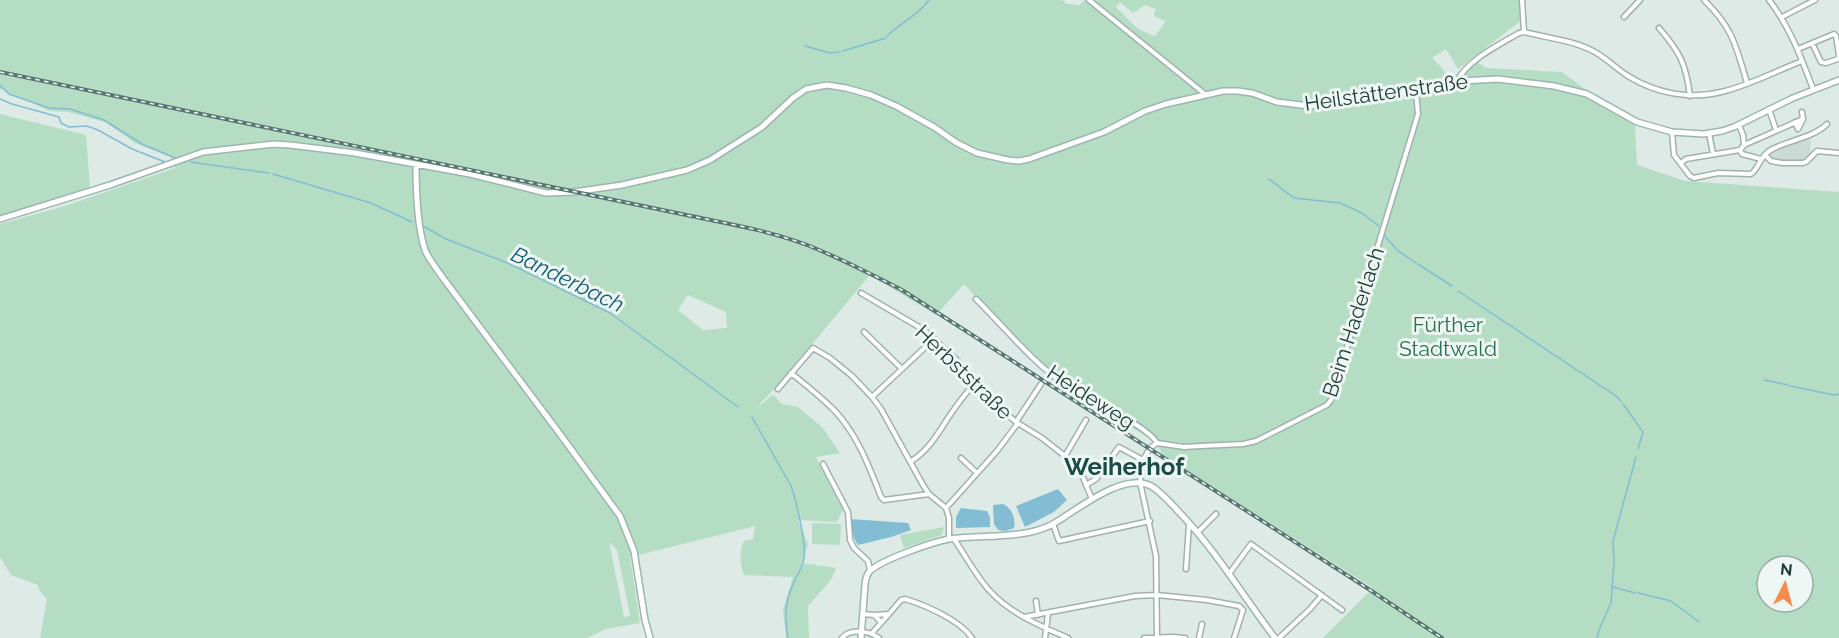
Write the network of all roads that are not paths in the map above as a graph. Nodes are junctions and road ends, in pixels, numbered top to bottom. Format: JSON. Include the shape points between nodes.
{"nodes":[{"id":1,"x":1089,"y":0,"type":"edge"},
{"id":2,"x":1522,"y":0,"type":"edge"},
{"id":3,"x":1640,"y":0,"type":"edge"},
{"id":4,"x":1704,"y":0,"type":"edge"},
{"id":5,"x":1769,"y":0,"type":"edge"},
{"id":6,"x":1815,"y":0,"type":"edge"},
{"id":7,"x":1782,"y":16,"type":"junction"},
{"id":8,"x":1624,"y":17,"type":"dead end"},
{"id":9,"x":1659,"y":28,"type":"dead end"},
{"id":10,"x":1524,"y":32,"type":"junction"},
{"id":11,"x":1812,"y":43,"type":"junction"},
{"id":12,"x":1798,"y":49,"type":"junction"},
{"id":13,"x":1839,"y":56,"type":"edge"},
{"id":14,"x":1802,"y":61,"type":"junction"},
{"id":15,"x":1839,"y":80,"type":"edge"},
{"id":16,"x":1455,"y":83,"type":"junction"},
{"id":17,"x":1747,"y":83,"type":"junction"},
{"id":18,"x":1813,"y":89,"type":"junction"},
{"id":19,"x":1416,"y":92,"type":"junction"},
{"id":20,"x":1206,"y":96,"type":"junction"},
{"id":21,"x":1690,"y":96,"type":"junction"},
{"id":22,"x":1769,"y":109,"type":"junction"},
{"id":23,"x":1802,"y":112,"type":"dead end"},
{"id":24,"x":1803,"y":119,"type":"junction"},
{"id":25,"x":1795,"y":122,"type":"junction"},
{"id":26,"x":1827,"y":124,"type":"dead end"},
{"id":27,"x":1739,"y":125,"type":"junction"},
{"id":28,"x":1797,"y":129,"type":"junction"},
{"id":29,"x":1776,"y":130,"type":"junction"},
{"id":30,"x":1672,"y":132,"type":"junction"},
{"id":31,"x":1709,"y":134,"type":"junction"},
{"id":32,"x":1801,"y":138,"type":"junction"},
{"id":33,"x":1742,"y":147,"type":"junction"},
{"id":34,"x":1839,"y":153,"type":"edge"},
{"id":35,"x":1713,"y":154,"type":"junction"},
{"id":36,"x":1765,"y":155,"type":"junction"},
{"id":37,"x":1761,"y":159,"type":"junction"},
{"id":38,"x":1681,"y":163,"type":"junction"},
{"id":39,"x":416,"y":165,"type":"junction"},
{"id":40,"x":0,"y":219,"type":"edge"},
{"id":41,"x":861,"y":293,"type":"dead end"},
{"id":42,"x":976,"y":299,"type":"dead end"},
{"id":43,"x":864,"y":332,"type":"dead end"},
{"id":44,"x":934,"y":339,"type":"junction"},
{"id":45,"x":902,"y":369,"type":"junction"},
{"id":46,"x":791,"y":373,"type":"junction"},
{"id":47,"x":975,"y":383,"type":"junction"},
{"id":48,"x":1041,"y":384,"type":"dead end"},
{"id":49,"x":778,"y":389,"type":"dead end"},
{"id":50,"x":872,"y":396,"type":"junction"},
{"id":51,"x":1086,"y":420,"type":"dead end"},
{"id":52,"x":1017,"y":423,"type":"junction"},
{"id":53,"x":1157,"y":443,"type":"junction"},
{"id":54,"x":1065,"y":456,"type":"junction"},
{"id":55,"x":961,"y":458,"type":"dead end"},
{"id":56,"x":1143,"y":460,"type":"junction"},
{"id":57,"x":910,"y":462,"type":"junction"},
{"id":58,"x":824,"y":464,"type":"dead end"},
{"id":59,"x":977,"y":472,"type":"junction"},
{"id":60,"x":1140,"y":482,"type":"junction"},
{"id":61,"x":1086,"y":485,"type":"junction"},
{"id":62,"x":929,"y":494,"type":"junction"},
{"id":63,"x":1092,"y":499,"type":"junction"},
{"id":64,"x":946,"y":508,"type":"junction"},
{"id":65,"x":1216,"y":514,"type":"dead end"},
{"id":66,"x":1150,"y":521,"type":"junction"},
{"id":67,"x":1190,"y":523,"type":"junction"},
{"id":68,"x":1053,"y":524,"type":"junction"},
{"id":69,"x":1198,"y":532,"type":"junction"},
{"id":70,"x":951,"y":539,"type":"junction"},
{"id":71,"x":1186,"y":569,"type":"dead end"},
{"id":72,"x":870,"y":570,"type":"junction"},
{"id":73,"x":1228,"y":575,"type":"junction"},
{"id":74,"x":1322,"y":595,"type":"junction"},
{"id":75,"x":1157,"y":596,"type":"junction"},
{"id":76,"x":1036,"y":601,"type":"dead end"},
{"id":77,"x":1251,"y":606,"type":"junction"},
{"id":78,"x":1243,"y":610,"type":"junction"},
{"id":79,"x":1342,"y":610,"type":"dead end"},
{"id":80,"x":863,"y":614,"type":"junction"},
{"id":81,"x":889,"y":614,"type":"junction"},
{"id":82,"x":1048,"y":614,"type":"junction"},
{"id":83,"x":874,"y":615,"type":"junction"},
{"id":84,"x":1038,"y":615,"type":"junction"},
{"id":85,"x":1024,"y":618,"type":"junction"},
{"id":86,"x":881,"y":622,"type":"junction"},
{"id":87,"x":1202,"y":624,"type":"dead end"},
{"id":88,"x":1046,"y":628,"type":"junction"},
{"id":89,"x":872,"y":633,"type":"junction"},
{"id":90,"x":862,"y":635,"type":"edge"},
{"id":91,"x":650,"y":638,"type":"edge"},
{"id":92,"x":842,"y":638,"type":"edge"},
{"id":93,"x":879,"y":638,"type":"edge"},
{"id":94,"x":972,"y":638,"type":"edge"},
{"id":95,"x":1045,"y":638,"type":"edge"},
{"id":96,"x":1068,"y":638,"type":"edge"},
{"id":97,"x":1144,"y":638,"type":"edge"},
{"id":98,"x":1157,"y":638,"type":"edge"},
{"id":99,"x":1185,"y":638,"type":"edge"},
{"id":100,"x":1199,"y":638,"type":"edge"},
{"id":101,"x":1234,"y":638,"type":"edge"},
{"id":102,"x":1277,"y":638,"type":"edge"}],
"edges":[{"from":1,"to":20,"type":"street"},
{"from":2,"to":10,"type":"street"},
{"from":3,"to":8,"type":"street"},
{"from":4,"to":17,"type":"street","via":[[1733,38]]},
{"from":5,"to":7,"type":"street"},
{"from":6,"to":7,"type":"street"},
{"from":7,"to":12,"type":"street"},
{"from":9,"to":21,"type":"street","via":[[1673,44],[1687,71]]},
{"from":10,"to":16,"type":"street","via":[[1484,54]]},
{"from":10,"to":21,"type":"street","via":[[1595,52],[1640,83]]},
{"from":11,"to":12,"type":"street"},
{"from":11,"to":13,"type":"street","via":[[1821,62],[1832,62]]},
{"from":11,"to":13,"type":"street","via":[[1834,34]]},
{"from":12,"to":14,"type":"street"},
{"from":14,"to":17,"type":"street"},
{"from":14,"to":18,"type":"street"},
{"from":15,"to":18,"type":"street","name":"Heilstättenstraße"},
{"from":16,"to":19,"type":"street","name":"Heilstättenstraße"},
{"from":16,"to":30,"type":"street","name":"Heilstättenstraße","via":[[1498,79],[1554,86],[1587,94],[1637,122]]},
{"from":17,"to":21,"type":"street","via":[[1720,93]]},
{"from":18,"to":22,"type":"street","name":"Heilstättenstraße"},
{"from":19,"to":20,"type":"street","name":"Heilstättenstraße","via":[[1309,106],[1238,91]]},
{"from":19,"to":53,"type":"street","name":"Beim Haderlach","via":[[1418,114],[1328,405],[1244,444],[1184,447]]},
{"from":20,"to":39,"type":"street","name":"Heilstättenstraße","via":[[1145,111],[1104,132],[1020,161],[977,153],[896,106],[871,95],[827,85],[807,89],[762,127],[710,160],[687,170],[622,185],[546,192]]},
{"from":22,"to":27,"type":"street","name":"Heilstättenstraße"},
{"from":22,"to":29,"type":"street"},
{"from":23,"to":24,"type":"street"},
{"from":24,"to":25,"type":"street"},
{"from":24,"to":28,"type":"street"},
{"from":25,"to":28,"type":"street"},
{"from":25,"to":29,"type":"street"},
{"from":26,"to":32,"type":"street"},
{"from":27,"to":31,"type":"street","name":"Heilstättenstraße"},
{"from":27,"to":33,"type":"street"},
{"from":28,"to":32,"type":"street"},
{"from":29,"to":33,"type":"street"},
{"from":30,"to":31,"type":"street","name":"Heilstättenstraße"},
{"from":30,"to":38,"type":"street","via":[[1674,155]]},
{"from":31,"to":35,"type":"street"},
{"from":32,"to":36,"type":"street"},
{"from":33,"to":35,"type":"street"},
{"from":33,"to":37,"type":"street","via":[[1742,154]]},
{"from":34,"to":36,"type":"street","via":[[1817,151],[1806,162],[1782,164]]},
{"from":35,"to":38,"type":"street"},
{"from":36,"to":37,"type":"street"},
{"from":37,"to":38,"type":"street","via":[[1751,174],[1718,173],[1694,178]]},
{"from":39,"to":40,"type":"street","name":"Heilstättenstraße","via":[[290,145],[203,152]]},
{"from":39,"to":91,"type":"street","via":[[421,230],[428,256],[620,516],[636,557]]},
{"from":41,"to":44,"type":"street","name":"Herbststraße"},
{"from":42,"to":53,"type":"street","name":"Heideweg","via":[[1050,374],[1152,436]]},
{"from":43,"to":45,"type":"street"},
{"from":44,"to":45,"type":"street"},
{"from":44,"to":47,"type":"street","name":"Herbststraße"},
{"from":45,"to":50,"type":"street"},
{"from":46,"to":49,"type":"street"},
{"from":46,"to":50,"type":"street","via":[[813,348],[835,362]]},
{"from":46,"to":62,"type":"street","via":[[834,410],[849,429],[861,448],[880,497],[884,500]]},
{"from":47,"to":52,"type":"street","name":"Herbststraße"},
{"from":47,"to":57,"type":"street","via":[[926,450]]},
{"from":48,"to":52,"type":"street"},
{"from":50,"to":57,"type":"street"},
{"from":51,"to":54,"type":"street"},
{"from":52,"to":54,"type":"street","name":"Herbststraße"},
{"from":52,"to":59,"type":"street"},
{"from":53,"to":56,"type":"street"},
{"from":54,"to":61,"type":"street","name":"Herbststraße","via":[[1078,467]]},
{"from":55,"to":59,"type":"street"},
{"from":56,"to":60,"type":"street"},
{"from":56,"to":61,"type":"street","via":[[1119,447],[1096,479]]},
{"from":57,"to":62,"type":"street"},
{"from":58,"to":72,"type":"street","via":[[848,512],[850,540],[868,561]]},
{"from":59,"to":64,"type":"street"},
{"from":60,"to":63,"type":"street"},
{"from":60,"to":66,"type":"street"},
{"from":60,"to":67,"type":"street","via":[[1163,495]]},
{"from":61,"to":63,"type":"street","name":"Herbststraße"},
{"from":62,"to":64,"type":"street"},
{"from":63,"to":68,"type":"street"},
{"from":64,"to":70,"type":"street"},
{"from":65,"to":69,"type":"street"},
{"from":66,"to":68,"type":"street","via":[[1059,542]]},
{"from":66,"to":75,"type":"street"},
{"from":67,"to":69,"type":"street"},
{"from":67,"to":71,"type":"street"},
{"from":68,"to":70,"type":"street","via":[[1011,535]]},
{"from":69,"to":73,"type":"street"},
{"from":70,"to":72,"type":"street","via":[[911,551]]},
{"from":70,"to":85,"type":"street","via":[[987,588]]},
{"from":72,"to":80,"type":"street","via":[[866,576]]},
{"from":73,"to":74,"type":"street","via":[[1251,544]]},
{"from":73,"to":77,"type":"street"},
{"from":74,"to":79,"type":"street"},
{"from":74,"to":102,"type":"street"},
{"from":75,"to":78,"type":"street","via":[[1207,600]]},
{"from":75,"to":82,"type":"street","via":[[1135,596]]},
{"from":75,"to":98,"type":"street"},
{"from":76,"to":84,"type":"street"},
{"from":77,"to":78,"type":"street"},
{"from":77,"to":102,"type":"street"},
{"from":78,"to":101,"type":"street"},
{"from":80,"to":83,"type":"street"},
{"from":80,"to":90,"type":"street"},
{"from":81,"to":83,"type":"street"},
{"from":81,"to":86,"type":"street"},
{"from":81,"to":94,"type":"street","via":[[905,599],[947,617]]},
{"from":82,"to":84,"type":"street"},
{"from":82,"to":88,"type":"street"},
{"from":83,"to":86,"type":"street"},
{"from":84,"to":85,"type":"street"},
{"from":85,"to":88,"type":"street"},
{"from":86,"to":89,"type":"street"},
{"from":87,"to":100,"type":"street"},
{"from":88,"to":95,"type":"street"},
{"from":88,"to":96,"type":"street"},
{"from":89,"to":90,"type":"street"},
{"from":89,"to":93,"type":"street"},
{"from":90,"to":92,"type":"street","via":[[848,633]]},
{"from":97,"to":98,"type":"street"},
{"from":98,"to":99,"type":"street"}]}
